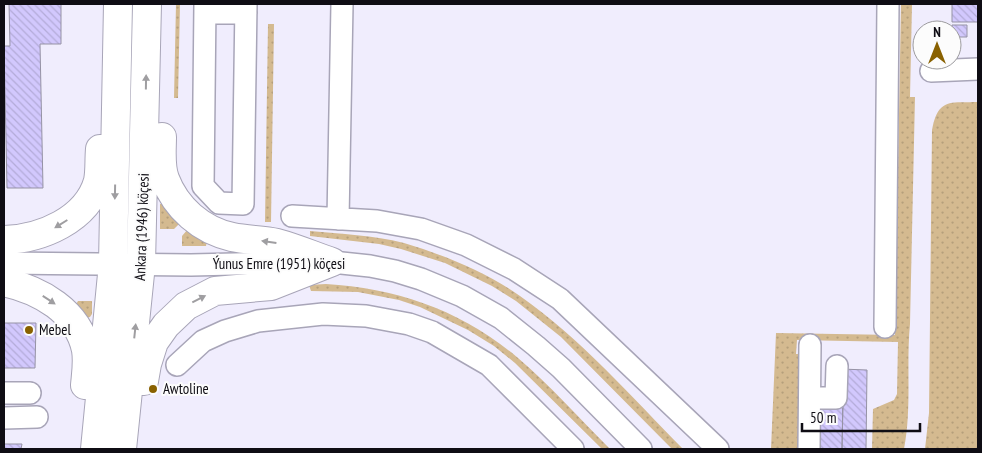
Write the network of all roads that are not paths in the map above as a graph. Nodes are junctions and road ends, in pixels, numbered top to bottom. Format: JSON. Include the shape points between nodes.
{"nodes":[{"id":1,"x":118,"y":4,"type":"edge"},
{"id":2,"x":147,"y":4,"type":"edge"},
{"id":3,"x":342,"y":4,"type":"edge"},
{"id":4,"x":888,"y":4,"type":"edge"},
{"id":5,"x":205,"y":8,"type":"edge"},
{"id":6,"x":246,"y":9,"type":"edge"},
{"id":7,"x":978,"y":70,"type":"edge"},
{"id":8,"x":931,"y":72,"type":"dead end"},
{"id":9,"x":116,"y":109,"type":"junction"},
{"id":10,"x":145,"y":109,"type":"junction"},
{"id":11,"x":292,"y":216,"type":"dead end"},
{"id":12,"x":338,"y":219,"type":"junction"},
{"id":13,"x":4,"y":240,"type":"edge"},
{"id":14,"x":332,"y":262,"type":"junction"},
{"id":15,"x":4,"y":263,"type":"edge"},
{"id":16,"x":113,"y":264,"type":"junction"},
{"id":17,"x":141,"y":264,"type":"junction"},
{"id":18,"x":4,"y":282,"type":"edge"},
{"id":19,"x":884,"y":327,"type":"dead end"},
{"id":20,"x":810,"y":345,"type":"dead end"},
{"id":21,"x":177,"y":365,"type":"dead end"},
{"id":22,"x":837,"y":366,"type":"dead end"},
{"id":23,"x":4,"y":393,"type":"edge"},
{"id":24,"x":30,"y":393,"type":"dead end"},
{"id":25,"x":810,"y":398,"type":"junction"},
{"id":26,"x":4,"y":418,"type":"edge"},
{"id":27,"x":37,"y":418,"type":"dead end"},
{"id":28,"x":95,"y":445,"type":"edge"},
{"id":29,"x":122,"y":446,"type":"edge"},
{"id":30,"x":573,"y":449,"type":"edge"},
{"id":31,"x":640,"y":449,"type":"edge"},
{"id":32,"x":718,"y":449,"type":"edge"},
{"id":33,"x":809,"y":449,"type":"edge"}],
"edges":[{"from":1,"to":9,"type":"main road","name":"Ankara (1946) köçesi"},
{"from":10,"to":2,"type":"main road","name":"Ankara (1946) köçesi","one_way":true},
{"from":3,"to":12,"type":"street"},
{"from":4,"to":19,"type":"street"},
{"from":5,"to":6,"type":"street"},
{"from":5,"to":6,"type":"street","via":[[203,186],[219,203],[235,204],[243,204]]},
{"from":7,"to":8,"type":"street"},
{"from":9,"to":13,"type":"main road","one_way":true,"via":[[100,128],[98,180],[80,209],[48,231]]},
{"from":9,"to":16,"type":"main road","name":"Ankara (1946) köçesi","one_way":true},
{"from":14,"to":10,"type":"main road","one_way":true,"via":[[276,243],[230,237],[188,215],[164,179],[162,133]]},
{"from":10,"to":17,"type":"main road","name":"Ankara (1946) köçesi"},
{"from":11,"to":12,"type":"street"},
{"from":12,"to":32,"type":"street","via":[[421,228],[514,268],[560,299]]},
{"from":14,"to":17,"type":"street","name":"Ýunus Emre (1951) köçesi"},
{"from":29,"to":14,"type":"main road","one_way":true,"via":[[140,418],[150,350],[166,325],[182,309],[216,291],[271,286]]},
{"from":14,"to":31,"type":"street","name":"Ýunus Emre (1951) köçesi","via":[[370,266],[420,279],[462,296],[494,314],[518,330],[561,368]]},
{"from":15,"to":16,"type":"street","name":"Ýunus Emre (1951) köçesi"},
{"from":16,"to":17,"type":"street","name":"Ýunus Emre (1951) köçesi"},
{"from":16,"to":28,"type":"main road","name":"Ankara (1946) köçesi"},
{"from":29,"to":17,"type":"main road","name":"Ankara (1946) köçesi","one_way":true},
{"from":18,"to":28,"type":"main road","one_way":true,"via":[[44,296],[74,322],[86,349],[83,414]]},
{"from":20,"to":25,"type":"street"},
{"from":21,"to":30,"type":"street","via":[[203,342],[225,331],[258,322],[324,314],[366,316],[409,324],[432,332],[490,365]]},
{"from":22,"to":25,"type":"street","via":[[836,398]]},
{"from":23,"to":24,"type":"street"},
{"from":25,"to":33,"type":"street"},
{"from":26,"to":27,"type":"street"}]}
